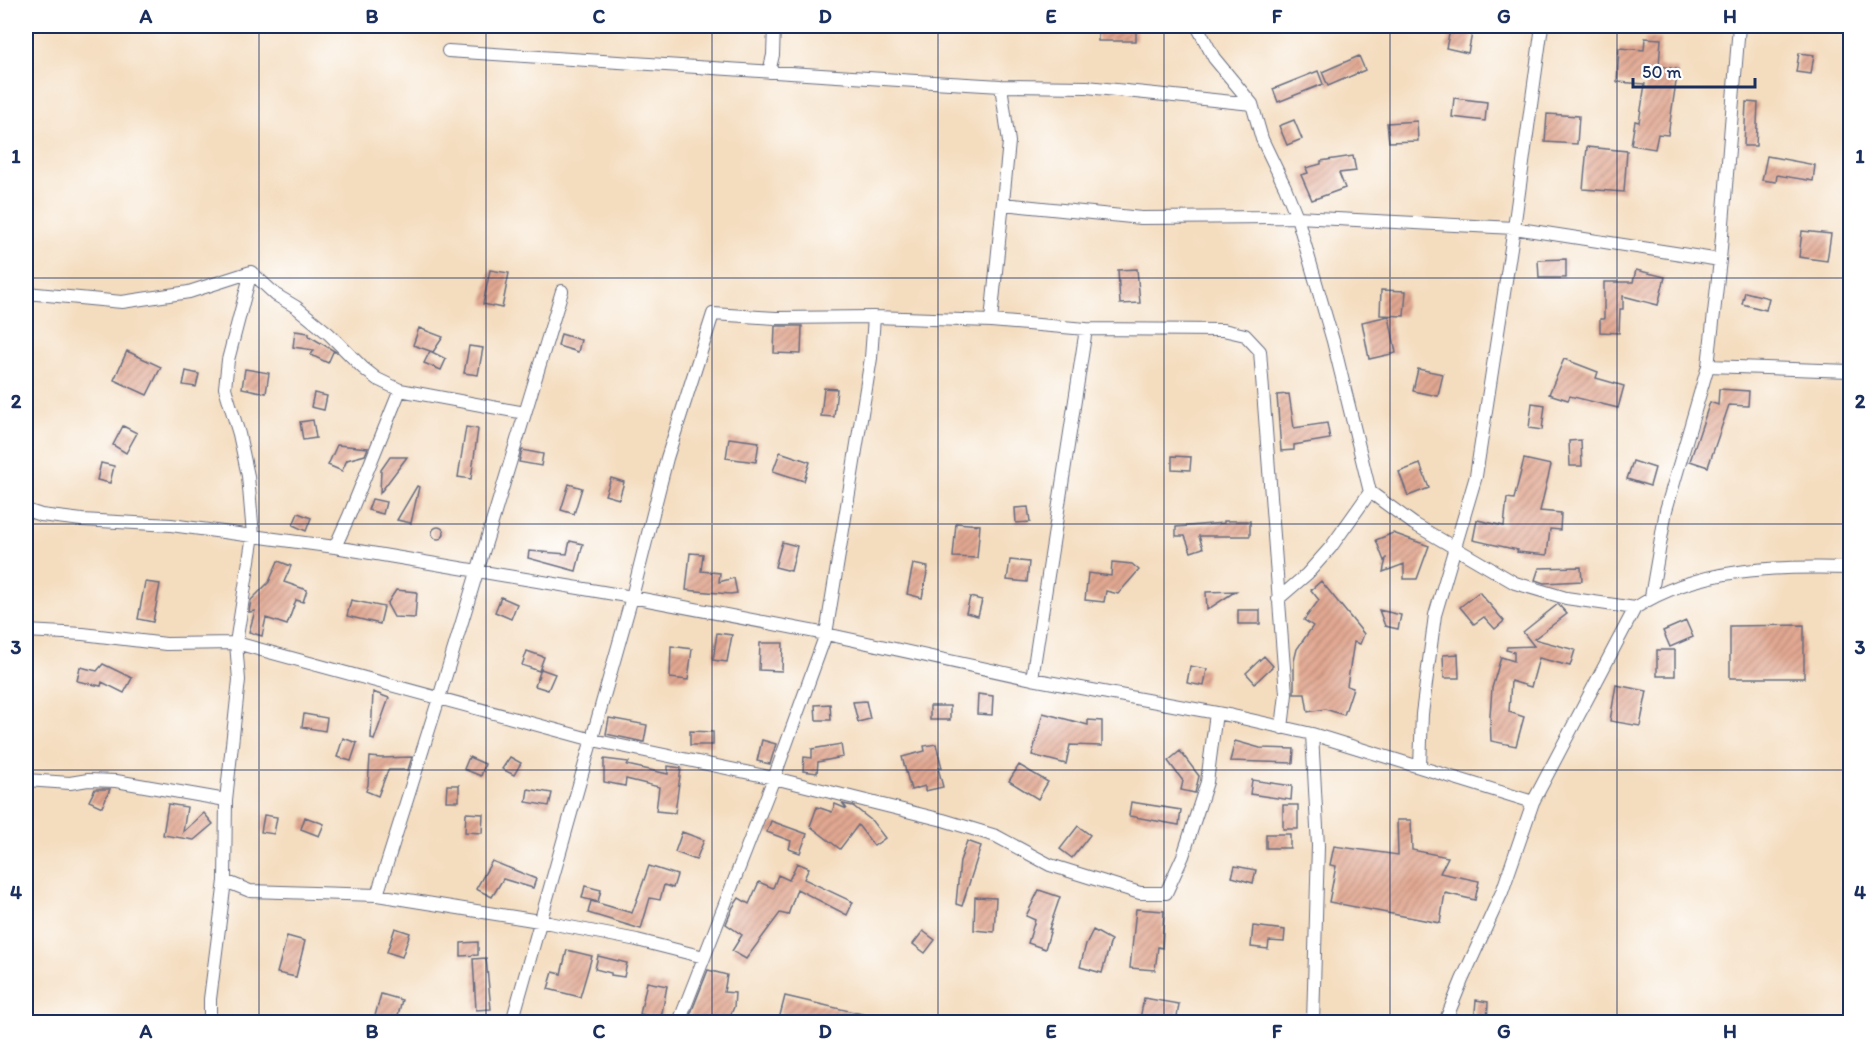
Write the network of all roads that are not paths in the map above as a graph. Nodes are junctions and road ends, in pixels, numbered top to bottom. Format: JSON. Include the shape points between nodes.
{"nodes":[{"id":1,"x":774,"y":26,"type":"edge"},
{"id":2,"x":1197,"y":26,"type":"edge"},
{"id":3,"x":1542,"y":26,"type":"edge"},
{"id":4,"x":1738,"y":26,"type":"edge"},
{"id":5,"x":448,"y":51,"type":"dead end"},
{"id":6,"x":769,"y":72,"type":"junction"},
{"id":7,"x":1001,"y":86,"type":"junction"},
{"id":8,"x":1252,"y":104,"type":"junction"},
{"id":9,"x":1003,"y":204,"type":"junction"},
{"id":10,"x":1297,"y":217,"type":"junction"},
{"id":11,"x":1514,"y":228,"type":"junction"},
{"id":12,"x":1720,"y":260,"type":"junction"},
{"id":13,"x":251,"y":272,"type":"junction"},
{"id":14,"x":562,"y":291,"type":"dead end"},
{"id":15,"x":26,"y":293,"type":"edge"},
{"id":16,"x":874,"y":316,"type":"junction"},
{"id":17,"x":991,"y":321,"type":"junction"},
{"id":18,"x":1086,"y":329,"type":"junction"},
{"id":19,"x":1708,"y":366,"type":"junction"},
{"id":20,"x":1851,"y":371,"type":"edge"},
{"id":21,"x":400,"y":390,"type":"junction"},
{"id":22,"x":525,"y":413,"type":"junction"},
{"id":23,"x":1370,"y":492,"type":"junction"},
{"id":24,"x":26,"y":510,"type":"edge"},
{"id":25,"x":253,"y":535,"type":"junction"},
{"id":26,"x":334,"y":547,"type":"junction"},
{"id":27,"x":1456,"y":550,"type":"junction"},
{"id":28,"x":1851,"y":568,"type":"edge"},
{"id":29,"x":477,"y":570,"type":"junction"},
{"id":30,"x":632,"y":597,"type":"junction"},
{"id":31,"x":1651,"y":597,"type":"junction"},
{"id":32,"x":1278,"y":599,"type":"junction"},
{"id":33,"x":1635,"y":608,"type":"junction"},
{"id":34,"x":26,"y":631,"type":"edge"},
{"id":35,"x":826,"y":634,"type":"junction"},
{"id":36,"x":236,"y":643,"type":"junction"},
{"id":37,"x":1032,"y":679,"type":"junction"},
{"id":38,"x":439,"y":698,"type":"junction"},
{"id":39,"x":1216,"y":713,"type":"junction"},
{"id":40,"x":1282,"y":728,"type":"junction"},
{"id":41,"x":1312,"y":734,"type":"junction"},
{"id":42,"x":591,"y":740,"type":"junction"},
{"id":43,"x":1420,"y":766,"type":"junction"},
{"id":44,"x":774,"y":778,"type":"junction"},
{"id":45,"x":26,"y":780,"type":"edge"},
{"id":46,"x":226,"y":800,"type":"junction"},
{"id":47,"x":1533,"y":802,"type":"junction"},
{"id":48,"x":225,"y":882,"type":"junction"},
{"id":49,"x":376,"y":895,"type":"junction"},
{"id":50,"x":540,"y":921,"type":"junction"},
{"id":51,"x":704,"y":957,"type":"junction"},
{"id":52,"x":210,"y":1023,"type":"edge"},
{"id":53,"x":512,"y":1023,"type":"edge"},
{"id":54,"x":679,"y":1023,"type":"edge"},
{"id":55,"x":1313,"y":1023,"type":"edge"},
{"id":56,"x":1445,"y":1023,"type":"edge"}],
"edges":[{"from":1,"to":6,"type":"street"},
{"from":2,"to":8,"type":"street","via":[[1214,58]]},
{"from":3,"to":11,"type":"street"},
{"from":4,"to":12,"type":"street"},
{"from":5,"to":6,"type":"street"},
{"from":6,"to":7,"type":"street"},
{"from":7,"to":8,"type":"street","via":[[1087,87]]},
{"from":7,"to":9,"type":"street","via":[[1009,142]]},
{"from":8,"to":10,"type":"street","via":[[1262,139]]},
{"from":9,"to":10,"type":"street","via":[[1141,218]]},
{"from":9,"to":17,"type":"street"},
{"from":10,"to":11,"type":"street"},
{"from":10,"to":23,"type":"street","via":[[1336,352]]},
{"from":11,"to":12,"type":"street"},
{"from":11,"to":27,"type":"street","via":[[1476,476]]},
{"from":12,"to":19,"type":"street"},
{"from":13,"to":15,"type":"street","via":[[189,292],[122,302]]},
{"from":13,"to":21,"type":"street","via":[[329,334],[363,368]]},
{"from":13,"to":25,"type":"street","via":[[228,360],[225,388],[248,476]]},
{"from":14,"to":22,"type":"street"},
{"from":16,"to":17,"type":"street"},
{"from":16,"to":30,"type":"street","via":[[776,318],[713,314],[667,458]]},
{"from":16,"to":35,"type":"street","via":[[871,358]]},
{"from":17,"to":18,"type":"street"},
{"from":18,"to":32,"type":"street","via":[[1223,330],[1245,335],[1260,351]]},
{"from":18,"to":37,"type":"street"},
{"from":19,"to":20,"type":"street"},
{"from":19,"to":31,"type":"street","via":[[1666,510]]},
{"from":21,"to":22,"type":"street"},
{"from":21,"to":26,"type":"street"},
{"from":22,"to":29,"type":"street"},
{"from":23,"to":27,"type":"street"},
{"from":23,"to":32,"type":"street","via":[[1331,547]]},
{"from":24,"to":25,"type":"street","via":[[41,516]]},
{"from":25,"to":26,"type":"street"},
{"from":25,"to":36,"type":"street"},
{"from":26,"to":29,"type":"street"},
{"from":27,"to":33,"type":"street","via":[[1515,583],[1566,598]]},
{"from":27,"to":43,"type":"street","via":[[1435,615],[1422,714]]},
{"from":28,"to":31,"type":"street","via":[[1791,566],[1748,571],[1706,579]]},
{"from":29,"to":30,"type":"street"},
{"from":29,"to":38,"type":"street"},
{"from":30,"to":35,"type":"street"},
{"from":30,"to":42,"type":"street"},
{"from":31,"to":33,"type":"street"},
{"from":32,"to":40,"type":"street","via":[[1286,694]]},
{"from":33,"to":47,"type":"street"},
{"from":34,"to":36,"type":"street","via":[[166,644]]},
{"from":35,"to":37,"type":"street"},
{"from":35,"to":44,"type":"street"},
{"from":36,"to":38,"type":"street"},
{"from":36,"to":46,"type":"street","via":[[239,680]]},
{"from":37,"to":39,"type":"street"},
{"from":38,"to":42,"type":"street"},
{"from":38,"to":49,"type":"street"},
{"from":39,"to":40,"type":"street"},
{"from":39,"to":44,"type":"street","via":[[1206,782],[1183,856],[1166,893],[1140,893],[1050,865],[996,836]]},
{"from":40,"to":41,"type":"street"},
{"from":41,"to":43,"type":"street"},
{"from":41,"to":55,"type":"street","via":[[1318,846]]},
{"from":42,"to":44,"type":"street"},
{"from":42,"to":50,"type":"street"},
{"from":43,"to":47,"type":"street"},
{"from":44,"to":51,"type":"street"},
{"from":45,"to":46,"type":"street","via":[[116,781]]},
{"from":46,"to":48,"type":"street"},
{"from":47,"to":56,"type":"street","via":[[1502,892]]},
{"from":48,"to":49,"type":"street","via":[[250,891]]},
{"from":48,"to":52,"type":"street"},
{"from":49,"to":50,"type":"street"},
{"from":50,"to":51,"type":"street"},
{"from":50,"to":53,"type":"street"},
{"from":51,"to":54,"type":"street"}]}
